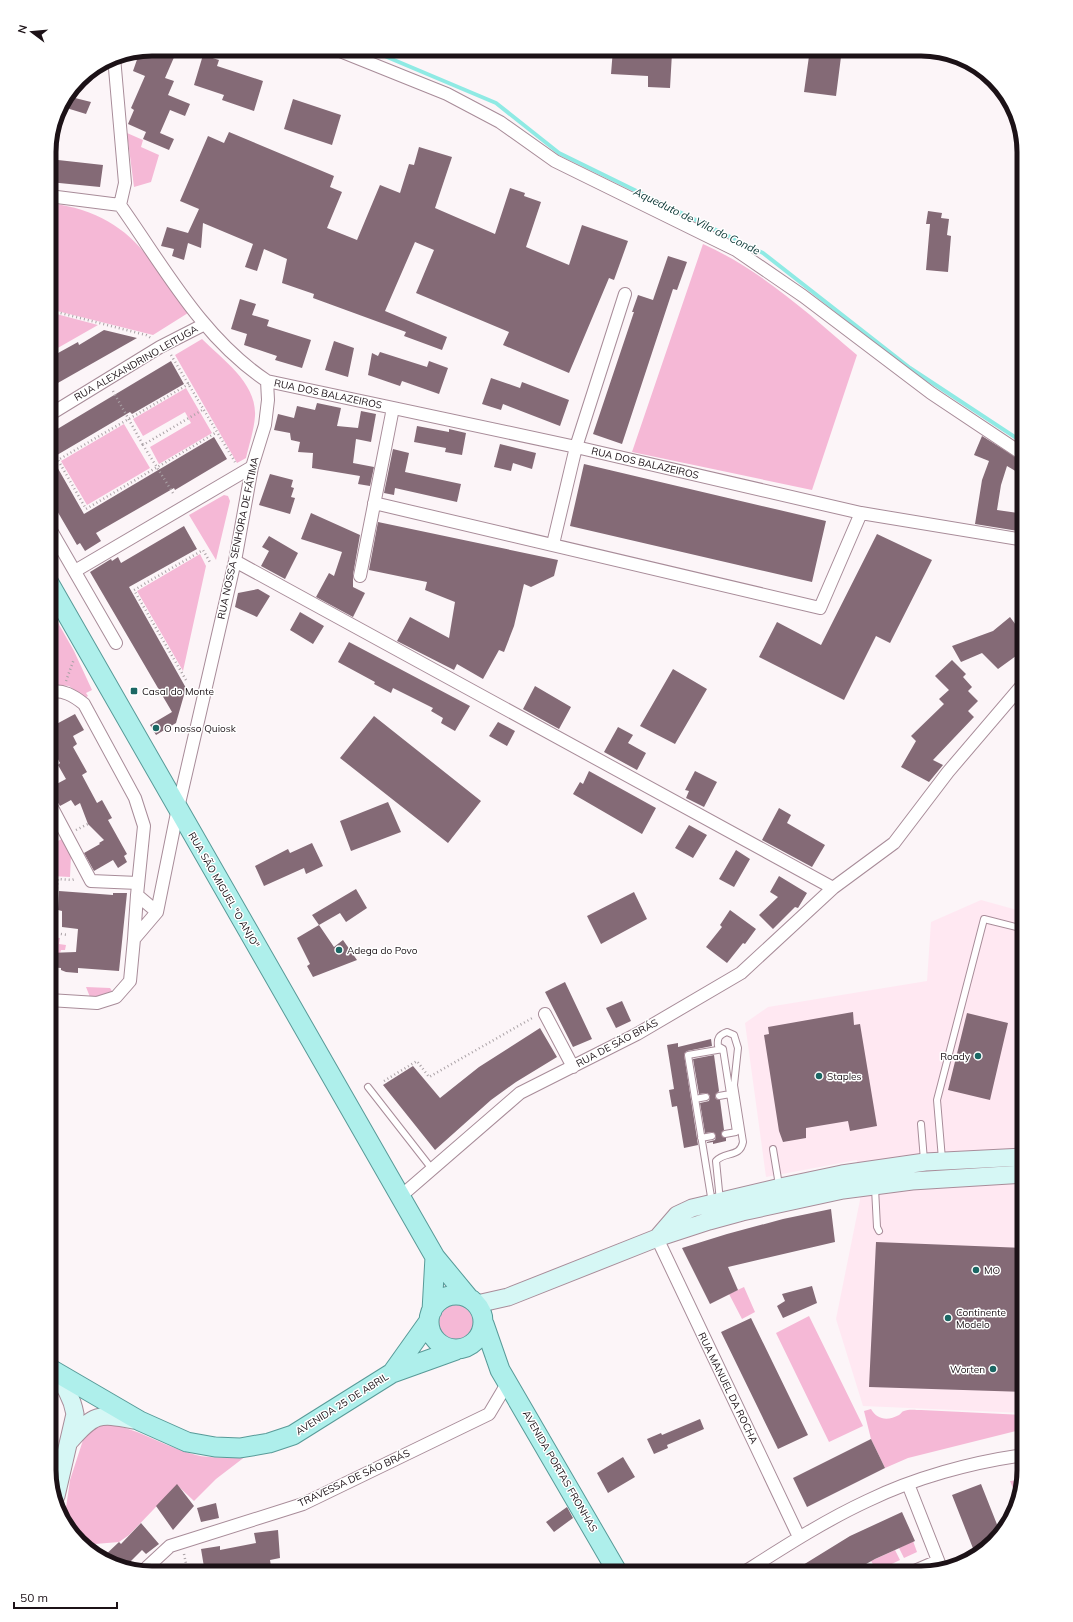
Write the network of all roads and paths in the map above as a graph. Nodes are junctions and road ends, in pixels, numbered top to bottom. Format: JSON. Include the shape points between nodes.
{"nodes":[{"id":1,"x":352,"y":56,"type":"edge"},
{"id":2,"x":115,"y":63,"type":"edge"},
{"id":3,"x":56,"y":197,"type":"edge"},
{"id":4,"x":120,"y":205,"type":"junction"},
{"id":5,"x":625,"y":294,"type":"dead end"},
{"id":6,"x":56,"y":312,"type":"edge"},
{"id":7,"x":203,"y":325,"type":"junction"},
{"id":8,"x":157,"y":342,"type":"dead end"},
{"id":9,"x":168,"y":354,"type":"dead end"},
{"id":10,"x":267,"y":381,"type":"junction"},
{"id":11,"x":189,"y":384,"type":"junction"},
{"id":12,"x":113,"y":391,"type":"dead end"},
{"id":13,"x":392,"y":408,"type":"junction"},
{"id":14,"x":204,"y":409,"type":"junction"},
{"id":15,"x":56,"y":411,"type":"edge"},
{"id":16,"x":128,"y":419,"type":"junction"},
{"id":17,"x":217,"y":432,"type":"junction"},
{"id":18,"x":143,"y":445,"type":"junction"},
{"id":19,"x":576,"y":447,"type":"junction"},
{"id":20,"x":1017,"y":450,"type":"edge"},
{"id":21,"x":236,"y":464,"type":"dead end"},
{"id":22,"x":252,"y":467,"type":"junction"},
{"id":23,"x":157,"y":468,"type":"junction"},
{"id":24,"x":173,"y":494,"type":"dead end"},
{"id":25,"x":374,"y":503,"type":"junction"},
{"id":26,"x":861,"y":513,"type":"junction"},
{"id":27,"x":56,"y":539,"type":"edge"},
{"id":28,"x":1017,"y":539,"type":"edge"},
{"id":29,"x":553,"y":544,"type":"junction"},
{"id":30,"x":235,"y":561,"type":"junction"},
{"id":31,"x":211,"y":564,"type":"dead end"},
{"id":32,"x":75,"y":570,"type":"junction"},
{"id":33,"x":360,"y":576,"type":"dead end"},
{"id":34,"x":56,"y":595,"type":"edge"},
{"id":35,"x":82,"y":640,"type":"junction"},
{"id":36,"x":116,"y":643,"type":"dead end"},
{"id":37,"x":186,"y":680,"type":"dead end"},
{"id":38,"x":56,"y":690,"type":"edge"},
{"id":39,"x":1017,"y":691,"type":"edge"},
{"id":40,"x":62,"y":692,"type":"junction"},
{"id":41,"x":178,"y":808,"type":"junction"},
{"id":42,"x":56,"y":815,"type":"edge"},
{"id":43,"x":87,"y":873,"type":"junction"},
{"id":44,"x":833,"y":888,"type":"junction"},
{"id":45,"x":137,"y":889,"type":"junction"},
{"id":46,"x":56,"y":895,"type":"edge"},
{"id":47,"x":157,"y":912,"type":"junction"},
{"id":48,"x":1017,"y":927,"type":"edge"},
{"id":49,"x":56,"y":933,"type":"edge"},
{"id":50,"x":68,"y":936,"type":"dead end"},
{"id":51,"x":134,"y":939,"type":"junction"},
{"id":52,"x":56,"y":1000,"type":"edge"},
{"id":53,"x":540,"y":1015,"type":"joint"},
{"id":54,"x":722,"y":1049,"type":"junction"},
{"id":55,"x":573,"y":1067,"type":"junction"},
{"id":56,"x":384,"y":1081,"type":"dead end"},
{"id":57,"x":368,"y":1087,"type":"dead end"},
{"id":58,"x":730,"y":1094,"type":"junction"},
{"id":59,"x":719,"y":1096,"type":"dead end"},
{"id":60,"x":706,"y":1098,"type":"dead end"},
{"id":61,"x":695,"y":1099,"type":"junction"},
{"id":62,"x":921,"y":1124,"type":"dead end"},
{"id":63,"x":725,"y":1134,"type":"dead end"},
{"id":64,"x":712,"y":1136,"type":"dead end"},
{"id":65,"x":701,"y":1138,"type":"junction"},
{"id":66,"x":773,"y":1150,"type":"dead end"},
{"id":67,"x":1017,"y":1157,"type":"edge"},
{"id":68,"x":942,"y":1161,"type":"junction"},
{"id":69,"x":925,"y":1162,"type":"junction"},
{"id":70,"x":432,"y":1169,"type":"junction"},
{"id":71,"x":1017,"y":1174,"type":"edge"},
{"id":72,"x":875,"y":1186,"type":"junction"},
{"id":73,"x":780,"y":1187,"type":"junction"},
{"id":74,"x":401,"y":1196,"type":"junction"},
{"id":75,"x":716,"y":1202,"type":"junction"},
{"id":76,"x":879,"y":1232,"type":"dead end"},
{"id":77,"x":657,"y":1238,"type":"junction"},
{"id":78,"x":435,"y":1257,"type":"junction"},
{"id":79,"x":478,"y":1311,"type":"junction"},
{"id":80,"x":430,"y":1316,"type":"junction"},
{"id":81,"x":461,"y":1349,"type":"junction"},
{"id":82,"x":56,"y":1373,"type":"edge"},
{"id":83,"x":392,"y":1373,"type":"junction"},
{"id":84,"x":56,"y":1376,"type":"edge"},
{"id":85,"x":504,"y":1376,"type":"junction"},
{"id":86,"x":140,"y":1421,"type":"junction"},
{"id":87,"x":69,"y":1443,"type":"junction"},
{"id":88,"x":1017,"y":1456,"type":"edge"},
{"id":89,"x":908,"y":1484,"type":"junction"},
{"id":90,"x":58,"y":1487,"type":"edge"},
{"id":91,"x":799,"y":1537,"type":"junction"},
{"id":92,"x":182,"y":1542,"type":"junction"},
{"id":93,"x":939,"y":1564,"type":"edge"},
{"id":94,"x":148,"y":1566,"type":"edge"},
{"id":95,"x":187,"y":1566,"type":"edge"},
{"id":96,"x":614,"y":1566,"type":"edge"},
{"id":97,"x":755,"y":1566,"type":"edge"}],
"edges":[{"from":1,"to":20,"type":"street","via":[[447,94],[500,122],[555,161],[736,250],[803,296],[931,393]]},
{"from":2,"to":4,"type":"street","via":[[125,183]]},
{"from":3,"to":4,"type":"street"},
{"from":4,"to":7,"type":"street"},
{"from":5,"to":19,"type":"street"},
{"from":6,"to":8,"type":"path","via":[[146,335]]},
{"from":7,"to":10,"type":"street","via":[[237,360]]},
{"from":7,"to":15,"type":"street","name":"RUA ALEXANDRINO LEITUGA","via":[[160,347]]},
{"from":9,"to":11,"type":"path","via":[[172,355]]},
{"from":10,"to":13,"type":"street","name":"RUA DOS BALAZEIROS"},
{"from":10,"to":22,"type":"street","name":"RUA NOSSA SENHORA DE FÁTIMA","via":[[265,425]]},
{"from":11,"to":14,"type":"path"},
{"from":11,"to":16,"type":"path"},
{"from":12,"to":16,"type":"path"},
{"from":13,"to":19,"type":"street","name":"RUA DOS BALAZEIROS"},
{"from":13,"to":25,"type":"street"},
{"from":14,"to":17,"type":"path"},
{"from":14,"to":18,"type":"path"},
{"from":16,"to":18,"type":"path"},
{"from":16,"to":23,"type":"path","via":[[58,460],[86,509]]},
{"from":17,"to":21,"type":"path"},
{"from":17,"to":23,"type":"path"},
{"from":18,"to":23,"type":"path"},
{"from":19,"to":26,"type":"street","name":"RUA DOS BALAZEIROS"},
{"from":19,"to":29,"type":"street"},
{"from":22,"to":30,"type":"street","name":"RUA NOSSA SENHORA DE FÁTIMA"},
{"from":22,"to":32,"type":"street"},
{"from":23,"to":24,"type":"path"},
{"from":25,"to":29,"type":"street"},
{"from":25,"to":33,"type":"street"},
{"from":26,"to":28,"type":"street","name":"RUA DOS BALAZEIROS"},
{"from":26,"to":29,"type":"street","via":[[820,608]]},
{"from":27,"to":32,"type":"street"},
{"from":30,"to":41,"type":"street","name":"RUA NOSSA SENHORA DE FÁTIMA"},
{"from":30,"to":44,"type":"street"},
{"from":31,"to":37,"type":"path","via":[[203,550],[134,590]]},
{"from":32,"to":36,"type":"street"},
{"from":34,"to":35,"type":"main road","name":"RUA SÃO MIGUEL \"O ANJO\""},
{"from":35,"to":40,"type":"path"},
{"from":35,"to":41,"type":"main road","name":"RUA SÃO MIGUEL \"O ANJO\""},
{"from":38,"to":40,"type":"street"},
{"from":39,"to":44,"type":"street","name":"RUA DE SÃO BRÁS","via":[[948,772],[894,843]]},
{"from":40,"to":45,"type":"street","via":[[71,694],[84,704],[135,798],[144,826]]},
{"from":41,"to":47,"type":"street","name":"RUA NOSSA SENHORA DE FÁTIMA"},
{"from":41,"to":74,"type":"main road","name":"RUA SÃO MIGUEL \"O ANJO\""},
{"from":42,"to":43,"type":"street"},
{"from":43,"to":45,"type":"street","via":[[91,881]]},
{"from":43,"to":46,"type":"path","via":[[72,880],[58,879]]},
{"from":44,"to":55,"type":"street","name":"RUA DE SÃO BRÁS","via":[[740,973],[637,1034]]},
{"from":45,"to":47,"type":"street"},
{"from":45,"to":51,"type":"street"},
{"from":47,"to":51,"type":"street"},
{"from":48,"to":68,"type":"lane","via":[[984,919],[937,1100]]},
{"from":49,"to":50,"type":"path"},
{"from":51,"to":52,"type":"street","via":[[130,981],[116,997],[97,1003]]},
{"from":53,"to":55,"type":"street"},
{"from":53,"to":56,"type":"path","via":[[429,1077],[417,1061]]},
{"from":54,"to":58,"type":"lane"},
{"from":54,"to":61,"type":"lane","via":[[688,1055]]},
{"from":54,"to":75,"type":"lane","via":[[718,1046],[721,1034],[727,1032],[734,1035],[738,1048],[734,1085],[742,1142],[738,1152],[716,1161]]},
{"from":55,"to":70,"type":"street","name":"RUA DE SÃO BRÁS","via":[[520,1093]]},
{"from":57,"to":70,"type":"lane"},
{"from":58,"to":59,"type":"lane"},
{"from":58,"to":63,"type":"lane","via":[[736,1132]]},
{"from":60,"to":61,"type":"lane"},
{"from":61,"to":65,"type":"lane"},
{"from":62,"to":69,"type":"lane"},
{"from":64,"to":65,"type":"lane"},
{"from":65,"to":75,"type":"lane"},
{"from":66,"to":73,"type":"lane"},
{"from":67,"to":68,"type":"main road"},
{"from":68,"to":69,"type":"main road"},
{"from":69,"to":73,"type":"main road","via":[[842,1174]]},
{"from":70,"to":74,"type":"street","name":"RUA DE SÃO BRÁS"},
{"from":71,"to":72,"type":"main road"},
{"from":72,"to":76,"type":"lane"},
{"from":72,"to":77,"type":"main road","via":[[843,1190],[742,1212]]},
{"from":73,"to":75,"type":"main road"},
{"from":74,"to":78,"type":"main road","name":"AVENIDA PORTAS FRONHAS"},
{"from":75,"to":77,"type":"main road","via":[[677,1215]]},
{"from":77,"to":79,"type":"main road"},
{"from":77,"to":91,"type":"street","name":"RUA MANUEL DA ROCHA"},
{"from":78,"to":79,"type":"main road","name":"AVENIDA PORTAS FRONHAS"},
{"from":78,"to":80,"type":"main road"},
{"from":79,"to":80,"type":"main road","via":[[451,1295],[443,1298]]},
{"from":79,"to":81,"type":"main road","via":[[479,1338]]},
{"from":79,"to":85,"type":"main road","name":"AVENIDA PORTAS FRONHAS"},
{"from":80,"to":81,"type":"main road","via":[[432,1334],[440,1344]]},
{"from":80,"to":83,"type":"main road","name":"AVENIDA 25 DE ABRIL"},
{"from":81,"to":83,"type":"main road","name":"AVENIDA 25 DE ABRIL"},
{"from":81,"to":85,"type":"main road","name":"AVENIDA PORTAS FRONHAS"},
{"from":82,"to":86,"type":"main road","name":"AVENIDA 25 DE ABRIL"},
{"from":83,"to":86,"type":"main road","name":"AVENIDA 25 DE ABRIL","via":[[293,1435],[269,1443],[240,1448],[215,1447],[188,1442]]},
{"from":84,"to":87,"type":"main road","via":[[67,1390],[75,1414]]},
{"from":85,"to":92,"type":"street","name":"TRAVESSA DE SÃO BRÁS","via":[[489,1414],[303,1504]]},
{"from":85,"to":96,"type":"main road","name":"AVENIDA PORTAS FRONHAS"},
{"from":86,"to":87,"type":"main road","via":[[110,1415],[96,1418],[86,1423]]},
{"from":87,"to":90,"type":"main road"},
{"from":88,"to":89,"type":"street","via":[[957,1468]]},
{"from":89,"to":91,"type":"street","via":[[868,1500]]},
{"from":89,"to":93,"type":"street"},
{"from":91,"to":97,"type":"street"},
{"from":92,"to":94,"type":"street","name":"TRAVESSA DE SÃO BRÁS","via":[[170,1546]]},
{"from":92,"to":95,"type":"path"}]}
